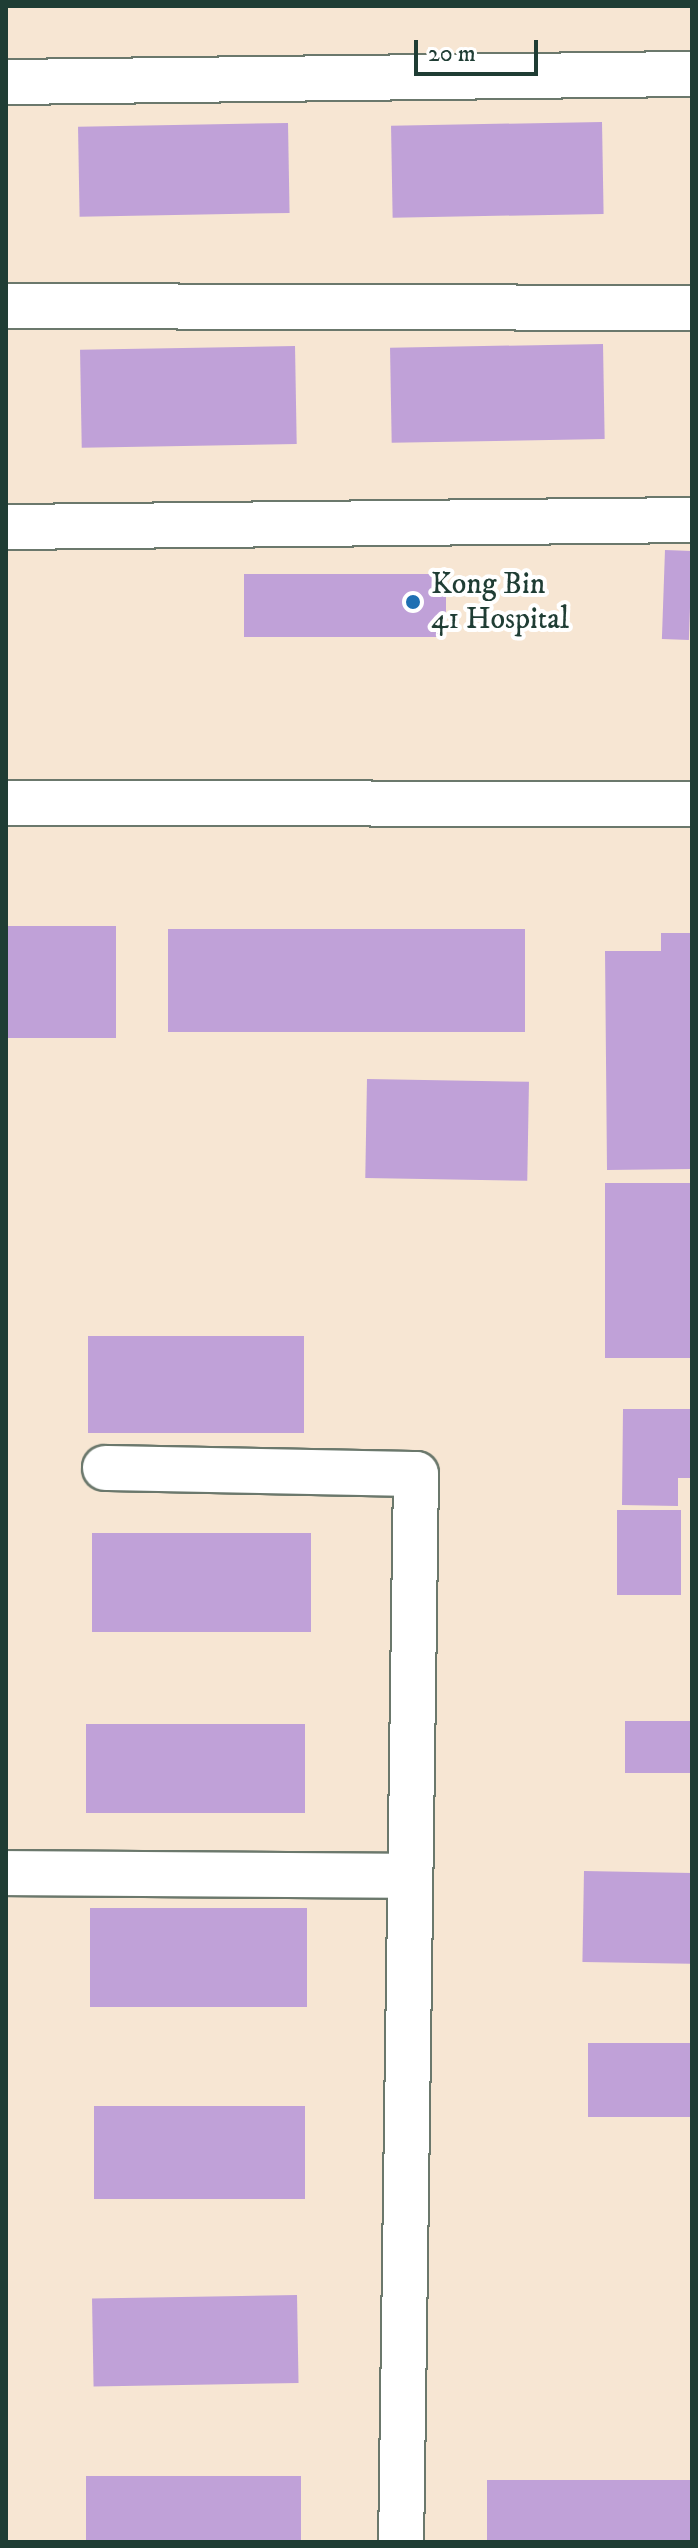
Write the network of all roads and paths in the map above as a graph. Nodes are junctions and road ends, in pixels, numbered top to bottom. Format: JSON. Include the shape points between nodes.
{"nodes":[{"id":1,"x":692,"y":74,"type":"edge"},
{"id":2,"x":6,"y":82,"type":"edge"},
{"id":3,"x":6,"y":306,"type":"edge"},
{"id":4,"x":692,"y":308,"type":"edge"},
{"id":5,"x":692,"y":520,"type":"edge"},
{"id":6,"x":6,"y":527,"type":"edge"},
{"id":7,"x":6,"y":803,"type":"edge"},
{"id":8,"x":692,"y":804,"type":"edge"},
{"id":9,"x":105,"y":1468,"type":"dead end"},
{"id":10,"x":6,"y":1873,"type":"edge"},
{"id":11,"x":410,"y":1876,"type":"junction"},
{"id":12,"x":401,"y":2542,"type":"edge"}],
"edges":[{"from":1,"to":2,"type":"lane"},
{"from":3,"to":4,"type":"lane"},
{"from":5,"to":6,"type":"lane"},
{"from":7,"to":8,"type":"lane"},
{"from":9,"to":11,"type":"lane","via":[[416,1474]]},
{"from":10,"to":11,"type":"lane"},
{"from":11,"to":12,"type":"lane"}]}
